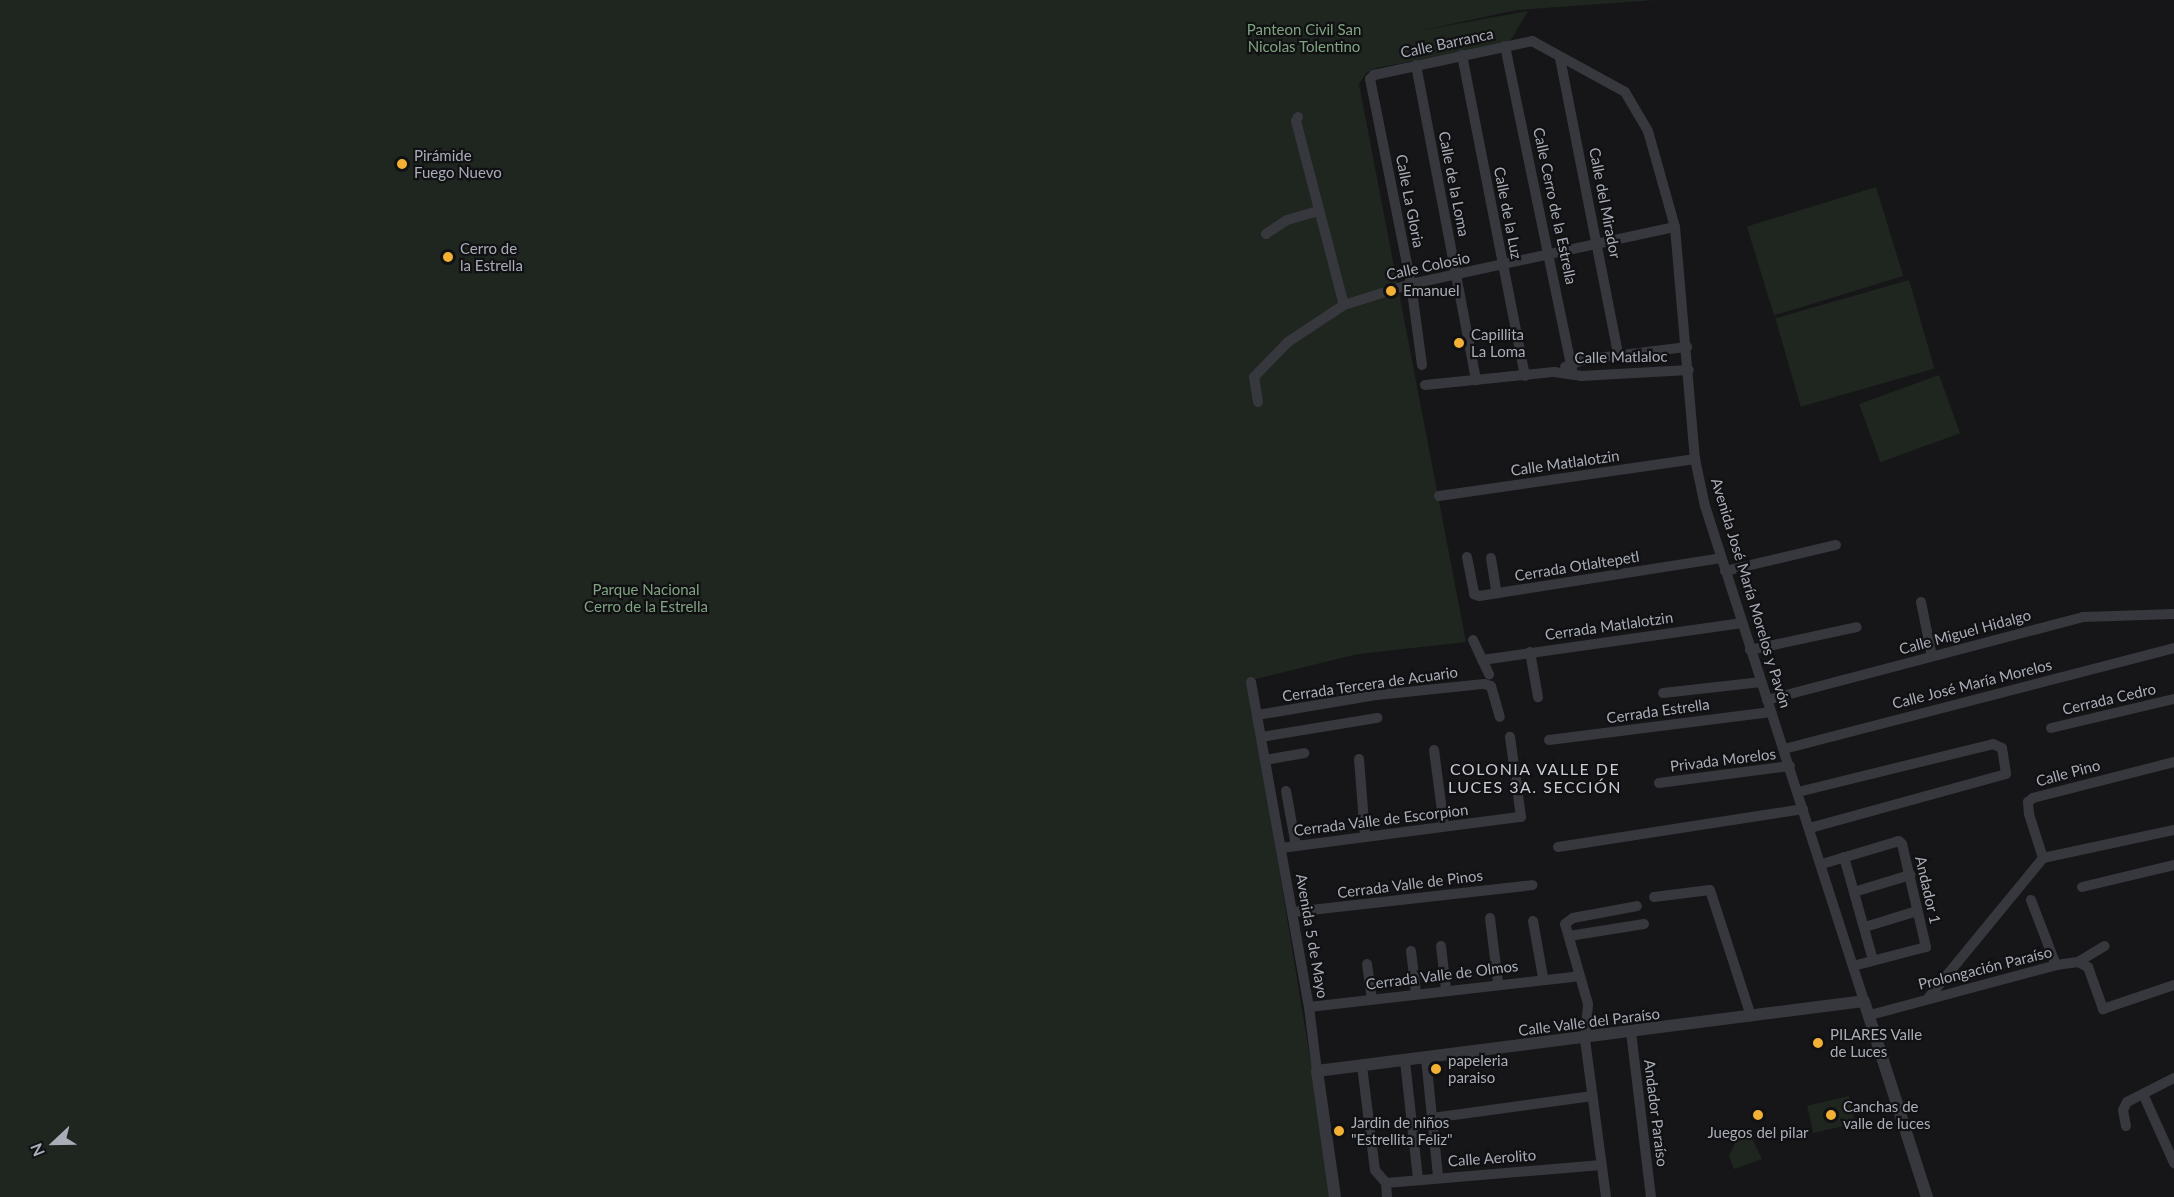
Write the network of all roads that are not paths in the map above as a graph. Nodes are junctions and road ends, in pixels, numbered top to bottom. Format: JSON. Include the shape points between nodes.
{"nodes":[{"id":1,"x":1532,"y":41,"type":"joint"},
{"id":2,"x":1505,"y":46,"type":"junction"},
{"id":3,"x":1462,"y":55,"type":"junction"},
{"id":4,"x":1560,"y":58,"type":"junction"},
{"id":5,"x":1416,"y":65,"type":"junction"},
{"id":6,"x":1370,"y":79,"type":"joint"},
{"id":7,"x":1298,"y":117,"type":"dead end"},
{"id":8,"x":1319,"y":211,"type":"junction"},
{"id":9,"x":1675,"y":227,"type":"junction"},
{"id":10,"x":1266,"y":234,"type":"dead end"},
{"id":11,"x":1599,"y":245,"type":"junction"},
{"id":12,"x":1551,"y":256,"type":"junction"},
{"id":13,"x":1503,"y":266,"type":"junction"},
{"id":14,"x":1456,"y":275,"type":"junction"},
{"id":15,"x":1412,"y":284,"type":"junction"},
{"id":16,"x":1344,"y":305,"type":"junction"},
{"id":17,"x":1687,"y":347,"type":"junction"},
{"id":18,"x":1618,"y":355,"type":"junction"},
{"id":19,"x":1422,"y":365,"type":"dead end"},
{"id":20,"x":1572,"y":369,"type":"junction"},
{"id":21,"x":1689,"y":370,"type":"junction"},
{"id":22,"x":1525,"y":376,"type":"junction"},
{"id":23,"x":1476,"y":380,"type":"junction"},
{"id":24,"x":1425,"y":385,"type":"dead end"},
{"id":25,"x":1258,"y":402,"type":"dead end"},
{"id":26,"x":1695,"y":459,"type":"junction"},
{"id":27,"x":1439,"y":496,"type":"dead end"},
{"id":28,"x":1836,"y":545,"type":"dead end"},
{"id":29,"x":1467,"y":557,"type":"dead end"},
{"id":30,"x":1491,"y":558,"type":"dead end"},
{"id":31,"x":1721,"y":558,"type":"junction"},
{"id":32,"x":1725,"y":571,"type":"junction"},
{"id":33,"x":1497,"y":594,"type":"junction"},
{"id":34,"x":1921,"y":602,"type":"dead end"},
{"id":35,"x":2174,"y":614,"type":"edge"},
{"id":36,"x":1742,"y":623,"type":"junction"},
{"id":37,"x":1857,"y":627,"type":"dead end"},
{"id":38,"x":1473,"y":640,"type":"dead end"},
{"id":39,"x":2170,"y":649,"type":"edge"},
{"id":40,"x":1750,"y":650,"type":"junction"},
{"id":41,"x":1530,"y":652,"type":"junction"},
{"id":42,"x":1932,"y":656,"type":"junction"},
{"id":43,"x":1482,"y":660,"type":"junction"},
{"id":44,"x":1489,"y":675,"type":"dead end"},
{"id":45,"x":1251,"y":682,"type":"dead end"},
{"id":46,"x":1761,"y":682,"type":"junction"},
{"id":47,"x":1663,"y":693,"type":"dead end"},
{"id":48,"x":1538,"y":697,"type":"dead end"},
{"id":49,"x":2174,"y":699,"type":"edge"},
{"id":50,"x":1767,"y":700,"type":"junction"},
{"id":51,"x":1771,"y":712,"type":"junction"},
{"id":52,"x":1257,"y":715,"type":"junction"},
{"id":53,"x":1500,"y":717,"type":"dead end"},
{"id":54,"x":1377,"y":718,"type":"dead end"},
{"id":55,"x":2051,"y":728,"type":"dead end"},
{"id":56,"x":1261,"y":737,"type":"junction"},
{"id":57,"x":1510,"y":737,"type":"dead end"},
{"id":58,"x":1549,"y":740,"type":"dead end"},
{"id":59,"x":1784,"y":749,"type":"junction"},
{"id":60,"x":1434,"y":750,"type":"dead end"},
{"id":61,"x":1304,"y":753,"type":"dead end"},
{"id":62,"x":1359,"y":759,"type":"dead end"},
{"id":63,"x":1265,"y":760,"type":"junction"},
{"id":64,"x":2174,"y":762,"type":"edge"},
{"id":65,"x":1790,"y":766,"type":"junction"},
{"id":66,"x":1659,"y":783,"type":"dead end"},
{"id":67,"x":1287,"y":790,"type":"dead end"},
{"id":68,"x":1798,"y":792,"type":"junction"},
{"id":69,"x":1803,"y":809,"type":"junction"},
{"id":70,"x":1444,"y":826,"type":"junction"},
{"id":71,"x":1810,"y":828,"type":"junction"},
{"id":72,"x":2174,"y":830,"type":"edge"},
{"id":73,"x":1365,"y":836,"type":"junction"},
{"id":74,"x":1296,"y":846,"type":"junction"},
{"id":75,"x":1558,"y":847,"type":"dead end"},
{"id":76,"x":1281,"y":848,"type":"junction"},
{"id":77,"x":1844,"y":857,"type":"junction"},
{"id":78,"x":2043,"y":858,"type":"junction"},
{"id":79,"x":1822,"y":864,"type":"junction"},
{"id":80,"x":2174,"y":865,"type":"edge"},
{"id":81,"x":1910,"y":875,"type":"junction"},
{"id":82,"x":1532,"y":885,"type":"dead end"},
{"id":83,"x":2082,"y":887,"type":"dead end"},
{"id":84,"x":1854,"y":892,"type":"junction"},
{"id":85,"x":1654,"y":897,"type":"dead end"},
{"id":86,"x":2031,"y":900,"type":"dead end"},
{"id":87,"x":1637,"y":906,"type":"dead end"},
{"id":88,"x":1917,"y":911,"type":"junction"},
{"id":89,"x":1293,"y":912,"type":"junction"},
{"id":90,"x":1490,"y":918,"type":"dead end"},
{"id":91,"x":1533,"y":921,"type":"dead end"},
{"id":92,"x":1644,"y":924,"type":"dead end"},
{"id":93,"x":1865,"y":927,"type":"junction"},
{"id":94,"x":1569,"y":936,"type":"junction"},
{"id":95,"x":1441,"y":946,"type":"dead end"},
{"id":96,"x":2105,"y":946,"type":"dead end"},
{"id":97,"x":1411,"y":951,"type":"dead end"},
{"id":98,"x":1874,"y":960,"type":"junction"},
{"id":99,"x":2078,"y":962,"type":"junction"},
{"id":100,"x":1367,"y":964,"type":"dead end"},
{"id":101,"x":2056,"y":965,"type":"junction"},
{"id":102,"x":1853,"y":966,"type":"junction"},
{"id":103,"x":1579,"y":976,"type":"junction"},
{"id":104,"x":1543,"y":977,"type":"junction"},
{"id":105,"x":1498,"y":982,"type":"junction"},
{"id":106,"x":2174,"y":985,"type":"edge"},
{"id":107,"x":1446,"y":989,"type":"junction"},
{"id":108,"x":1416,"y":993,"type":"junction"},
{"id":109,"x":1929,"y":997,"type":"junction"},
{"id":110,"x":1372,"y":999,"type":"junction"},
{"id":111,"x":1864,"y":1001,"type":"junction"},
{"id":112,"x":1309,"y":1007,"type":"junction"},
{"id":113,"x":1870,"y":1015,"type":"junction"},
{"id":114,"x":1751,"y":1016,"type":"junction"},
{"id":115,"x":1631,"y":1032,"type":"junction"},
{"id":116,"x":1586,"y":1039,"type":"junction"},
{"id":117,"x":1426,"y":1058,"type":"junction"},
{"id":118,"x":1406,"y":1061,"type":"junction"},
{"id":119,"x":1362,"y":1066,"type":"junction"},
{"id":120,"x":1317,"y":1071,"type":"junction"},
{"id":121,"x":2174,"y":1078,"type":"edge"},
{"id":122,"x":2143,"y":1094,"type":"junction"},
{"id":123,"x":1592,"y":1096,"type":"junction"},
{"id":124,"x":1432,"y":1118,"type":"junction"},
{"id":125,"x":2126,"y":1126,"type":"dead end"},
{"id":126,"x":2174,"y":1163,"type":"edge"},
{"id":127,"x":1601,"y":1165,"type":"junction"},
{"id":128,"x":1438,"y":1177,"type":"junction"},
{"id":129,"x":1418,"y":1179,"type":"junction"},
{"id":130,"x":1386,"y":1184,"type":"junction"},
{"id":131,"x":1335,"y":1197,"type":"edge"},
{"id":132,"x":1387,"y":1197,"type":"edge"},
{"id":133,"x":1606,"y":1197,"type":"edge"},
{"id":134,"x":1651,"y":1197,"type":"edge"},
{"id":135,"x":1927,"y":1197,"type":"edge"}],
"edges":[{"from":1,"to":2,"type":"street","name":"Calle Barranca"},
{"from":1,"to":4,"type":"street","name":"Avenida José María Morelos y Pavón"},
{"from":2,"to":3,"type":"street","name":"Calle Barranca"},
{"from":2,"to":12,"type":"street","name":"Calle Cerro de la Estrella"},
{"from":3,"to":5,"type":"street","name":"Calle Barranca"},
{"from":3,"to":13,"type":"street","name":"Calle de la Luz"},
{"from":4,"to":9,"type":"street","name":"Avenida José María Morelos y Pavón","via":[[1625,92],[1637,108],[1654,148]]},
{"from":4,"to":11,"type":"street","name":"Calle del Mirador"},
{"from":5,"to":6,"type":"street","name":"Calle Barranca"},
{"from":5,"to":14,"type":"street","name":"Calle de la Loma"},
{"from":6,"to":15,"type":"street","name":"Calle La Gloria"},
{"from":7,"to":8,"type":"street"},
{"from":8,"to":10,"type":"street","via":[[1287,220]]},
{"from":8,"to":16,"type":"street"},
{"from":9,"to":11,"type":"street","name":"Calle Colosio"},
{"from":9,"to":17,"type":"street","name":"Avenida José María Morelos y Pavón"},
{"from":11,"to":12,"type":"street","name":"Calle Colosio"},
{"from":11,"to":18,"type":"street","name":"Calle del Mirador"},
{"from":12,"to":13,"type":"street","name":"Calle Colosio"},
{"from":12,"to":20,"type":"street","name":"Calle Cerro de la Estrella"},
{"from":13,"to":14,"type":"street","name":"Calle Colosio"},
{"from":13,"to":22,"type":"street","name":"Calle de la Luz"},
{"from":14,"to":15,"type":"street","name":"Calle Colosio"},
{"from":14,"to":23,"type":"street","name":"Calle de la Loma"},
{"from":15,"to":16,"type":"street","name":"Calle Colosio"},
{"from":15,"to":19,"type":"street","name":"Calle La Gloria"},
{"from":16,"to":25,"type":"street","name":"Calle Colosio","via":[[1288,342],[1254,377]]},
{"from":17,"to":18,"type":"street","name":"Calle Matlaloc"},
{"from":17,"to":21,"type":"street","name":"Avenida José María Morelos y Pavón"},
{"from":18,"to":20,"type":"street","name":"Calle Matlaloc"},
{"from":20,"to":21,"type":"street","name":"Calle Matlaloc"},
{"from":20,"to":22,"type":"street","name":"Calle Matlaloc"},
{"from":21,"to":26,"type":"street","name":"Avenida José María Morelos y Pavón"},
{"from":22,"to":23,"type":"street","name":"Calle Matlaloc"},
{"from":23,"to":24,"type":"street","name":"Calle Matlaloc"},
{"from":26,"to":27,"type":"street","name":"Calle Matlalotzin"},
{"from":26,"to":31,"type":"street","name":"Avenida José María Morelos y Pavón"},
{"from":28,"to":32,"type":"street"},
{"from":29,"to":33,"type":"street","name":"Cerrada Otlaltepetl","via":[[1474,594]]},
{"from":30,"to":33,"type":"street"},
{"from":31,"to":32,"type":"street","name":"Avenida José María Morelos y Pavón"},
{"from":31,"to":33,"type":"street","name":"Cerrada Otlaltepetl"},
{"from":32,"to":36,"type":"street","name":"Avenida José María Morelos y Pavón"},
{"from":34,"to":42,"type":"street"},
{"from":35,"to":42,"type":"street","name":"Calle Miguel Hidalgo","via":[[2083,617]]},
{"from":36,"to":40,"type":"street","name":"Avenida José María Morelos y Pavón"},
{"from":36,"to":41,"type":"street","name":"Cerrada Matlalotzin"},
{"from":37,"to":40,"type":"street"},
{"from":38,"to":43,"type":"street"},
{"from":39,"to":59,"type":"street","name":"Calle José María Morelos"},
{"from":40,"to":46,"type":"street","name":"Avenida José María Morelos y Pavón"},
{"from":41,"to":43,"type":"street","name":"Cerrada Matlalotzin"},
{"from":41,"to":48,"type":"street"},
{"from":42,"to":50,"type":"street","name":"Calle Miguel Hidalgo"},
{"from":43,"to":44,"type":"street"},
{"from":45,"to":52,"type":"street","name":"Avenida 5 de Mayo"},
{"from":46,"to":47,"type":"street"},
{"from":46,"to":50,"type":"street","name":"Avenida José María Morelos y Pavón"},
{"from":49,"to":55,"type":"street","name":"Cerrada Cedro"},
{"from":50,"to":51,"type":"street","name":"Avenida José María Morelos y Pavón"},
{"from":51,"to":58,"type":"street","name":"Cerrada Estrella"},
{"from":51,"to":59,"type":"street","name":"Avenida José María Morelos y Pavón"},
{"from":52,"to":53,"type":"street","name":"Cerrada Tercera de Acuario","via":[[1377,695],[1484,684],[1491,686]]},
{"from":52,"to":56,"type":"street","name":"Avenida 5 de Mayo"},
{"from":54,"to":56,"type":"street"},
{"from":56,"to":63,"type":"street","name":"Avenida 5 de Mayo"},
{"from":57,"to":70,"type":"street","name":"Cerrada Valle de Escorpion","via":[[1521,817]]},
{"from":59,"to":65,"type":"street","name":"Avenida José María Morelos y Pavón"},
{"from":60,"to":70,"type":"street"},
{"from":61,"to":63,"type":"street"},
{"from":62,"to":73,"type":"street"},
{"from":63,"to":76,"type":"street","name":"Avenida 5 de Mayo"},
{"from":64,"to":78,"type":"street","name":"Calle Pino","via":[[2033,798],[2028,802],[2029,814]]},
{"from":65,"to":66,"type":"street","name":"Privada Morelos"},
{"from":65,"to":68,"type":"street","name":"Avenida José María Morelos y Pavón"},
{"from":67,"to":74,"type":"street"},
{"from":68,"to":69,"type":"street","name":"Avenida José María Morelos y Pavón"},
{"from":68,"to":71,"type":"street","via":[[1993,744],[2002,748],[2006,774]]},
{"from":69,"to":71,"type":"street","name":"Avenida José María Morelos y Pavón"},
{"from":69,"to":75,"type":"street"},
{"from":70,"to":73,"type":"street","name":"Cerrada Valle de Escorpion"},
{"from":71,"to":79,"type":"street","name":"Avenida José María Morelos y Pavón"},
{"from":72,"to":78,"type":"street"},
{"from":73,"to":74,"type":"street","name":"Cerrada Valle de Escorpion"},
{"from":74,"to":76,"type":"street","name":"Cerrada Valle de Escorpion"},
{"from":76,"to":89,"type":"street","name":"Avenida 5 de Mayo"},
{"from":77,"to":79,"type":"street"},
{"from":77,"to":81,"type":"street","name":"Andador 1","via":[[1899,841]]},
{"from":77,"to":84,"type":"street"},
{"from":78,"to":109,"type":"street"},
{"from":79,"to":102,"type":"street","name":"Avenida José María Morelos y Pavón"},
{"from":80,"to":83,"type":"street"},
{"from":81,"to":84,"type":"street"},
{"from":81,"to":88,"type":"street","name":"Andador 1"},
{"from":82,"to":89,"type":"street","name":"Cerrada Valle de Pinos"},
{"from":84,"to":93,"type":"street"},
{"from":85,"to":114,"type":"street","via":[[1710,890]]},
{"from":86,"to":101,"type":"street"},
{"from":87,"to":94,"type":"street","via":[[1566,919]]},
{"from":88,"to":93,"type":"street"},
{"from":88,"to":98,"type":"street","name":"Andador 1","via":[[1926,946]]},
{"from":89,"to":112,"type":"street","name":"Avenida 5 de Mayo"},
{"from":90,"to":105,"type":"street"},
{"from":91,"to":104,"type":"street"},
{"from":92,"to":94,"type":"street"},
{"from":93,"to":98,"type":"street"},
{"from":94,"to":103,"type":"street"},
{"from":95,"to":107,"type":"street"},
{"from":96,"to":99,"type":"street","name":"Prolongación Paraíso"},
{"from":97,"to":108,"type":"street"},
{"from":98,"to":102,"type":"street"},
{"from":99,"to":101,"type":"street","name":"Prolongación Paraíso"},
{"from":99,"to":106,"type":"street","via":[[2088,968],[2103,1009]]},
{"from":100,"to":110,"type":"street"},
{"from":101,"to":109,"type":"street","name":"Prolongación Paraíso"},
{"from":102,"to":111,"type":"street","name":"Avenida José María Morelos y Pavón"},
{"from":103,"to":104,"type":"street","name":"Cerrada Valle de Olmos"},
{"from":103,"to":116,"type":"street","via":[[1588,1004]]},
{"from":104,"to":105,"type":"street","name":"Cerrada Valle de Olmos"},
{"from":105,"to":107,"type":"street","name":"Cerrada Valle de Olmos"},
{"from":107,"to":108,"type":"street","name":"Cerrada Valle de Olmos"},
{"from":108,"to":110,"type":"street","name":"Cerrada Valle de Olmos"},
{"from":109,"to":113,"type":"street","name":"Prolongación Paraíso"},
{"from":110,"to":112,"type":"street","name":"Cerrada Valle de Olmos"},
{"from":111,"to":113,"type":"street","name":"Avenida José María Morelos y Pavón"},
{"from":111,"to":114,"type":"street","name":"Calle Valle del Paraíso"},
{"from":112,"to":120,"type":"street","name":"Avenida 5 de Mayo"},
{"from":113,"to":135,"type":"street","name":"Avenida José María Morelos y Pavón"},
{"from":114,"to":115,"type":"street","name":"Calle Valle del Paraíso"},
{"from":115,"to":116,"type":"street","name":"Calle Valle del Paraíso"},
{"from":115,"to":134,"type":"street","name":"Andador Paraíso"},
{"from":116,"to":117,"type":"street","name":"Calle Valle del Paraíso"},
{"from":116,"to":123,"type":"street"},
{"from":117,"to":118,"type":"street","name":"Calle Valle del Paraíso"},
{"from":117,"to":124,"type":"street"},
{"from":118,"to":119,"type":"street","name":"Calle Valle del Paraíso"},
{"from":118,"to":129,"type":"street"},
{"from":119,"to":120,"type":"street","name":"Calle Valle del Paraíso"},
{"from":119,"to":130,"type":"street","via":[[1375,1170]]},
{"from":120,"to":131,"type":"street","name":"Avenida 5 de Mayo"},
{"from":121,"to":122,"type":"street"},
{"from":122,"to":125,"type":"street","via":[[2127,1102],[2123,1110]]},
{"from":122,"to":126,"type":"street"},
{"from":123,"to":124,"type":"street"},
{"from":123,"to":127,"type":"street"},
{"from":124,"to":128,"type":"street"},
{"from":127,"to":128,"type":"street","name":"Calle Aerolito"},
{"from":127,"to":133,"type":"street"},
{"from":128,"to":129,"type":"street","name":"Calle Aerolito"},
{"from":129,"to":130,"type":"street","name":"Calle Aerolito"},
{"from":130,"to":132,"type":"street"}]}
